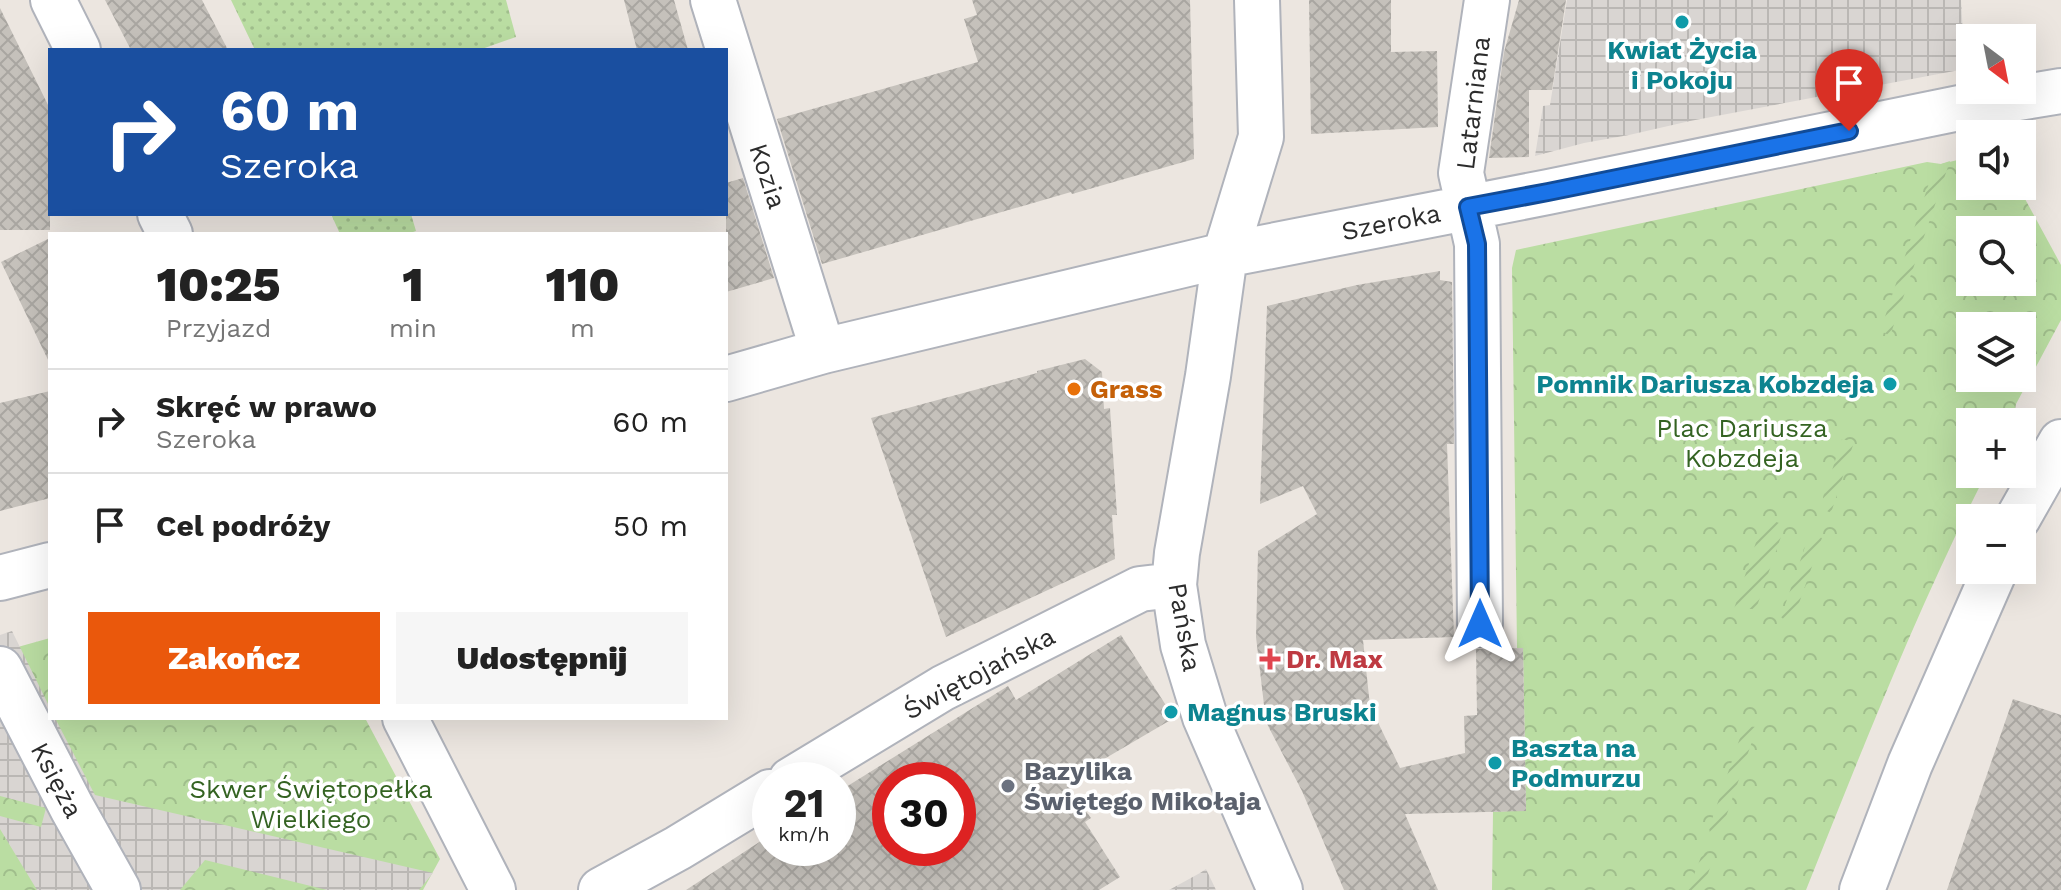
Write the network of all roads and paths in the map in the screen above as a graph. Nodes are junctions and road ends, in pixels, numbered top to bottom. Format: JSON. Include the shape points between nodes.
{"nodes":[{"id":1,"x":53,"y":0,"type":"edge"},
{"id":2,"x":713,"y":0,"type":"edge"},
{"id":3,"x":1257,"y":0,"type":"edge"},
{"id":4,"x":1487,"y":0,"type":"edge"},
{"id":5,"x":77,"y":48,"type":"edge"},
{"id":6,"x":2061,"y":91,"type":"edge"},
{"id":7,"x":1468,"y":207,"type":"junction"},
{"id":8,"x":1225,"y":255,"type":"junction"},
{"id":9,"x":823,"y":351,"type":"junction"},
{"id":10,"x":728,"y":378,"type":"edge"},
{"id":11,"x":2061,"y":442,"type":"edge"},
{"id":12,"x":2026,"y":504,"type":"edge"},
{"id":13,"x":48,"y":566,"type":"edge"},
{"id":14,"x":0,"y":578,"type":"edge"},
{"id":15,"x":1989,"y":584,"type":"edge"},
{"id":16,"x":1174,"y":585,"type":"junction"},
{"id":17,"x":1480,"y":624,"type":"dead end"},
{"id":18,"x":0,"y":669,"type":"edge"},
{"id":19,"x":406,"y":720,"type":"edge"},
{"id":20,"x":821,"y":762,"type":"edge"},
{"id":21,"x":752,"y":803,"type":"edge"},
{"id":22,"x":118,"y":890,"type":"edge"},
{"id":23,"x":493,"y":890,"type":"edge"},
{"id":24,"x":601,"y":890,"type":"edge"},
{"id":25,"x":1280,"y":890,"type":"edge"},
{"id":26,"x":1862,"y":890,"type":"edge"}],
"edges":[{"from":1,"to":5,"type":"street"},
{"from":2,"to":9,"type":"street","name":"Kozia"},
{"from":3,"to":8,"type":"street","name":"Pańska","via":[[1261,137]]},
{"from":4,"to":7,"type":"street","name":"Latarniana","via":[[1461,173]]},
{"from":6,"to":7,"type":"street","name":"Szeroka"},
{"from":7,"to":8,"type":"street","name":"Szeroka"},
{"from":7,"to":17,"type":"street","name":"Latarniana","via":[[1477,244]]},
{"from":8,"to":9,"type":"street","name":"Szeroka"},
{"from":8,"to":16,"type":"street","name":"Pańska"},
{"from":9,"to":10,"type":"street","name":"Szeroka"},
{"from":11,"to":12,"type":"street"},
{"from":13,"to":14,"type":"street"},
{"from":15,"to":26,"type":"street"},
{"from":16,"to":20,"type":"street","name":"Świętojańska","via":[[1140,589],[943,688]]},
{"from":16,"to":25,"type":"street","name":"Pańska","via":[[1183,645],[1205,717]]},
{"from":18,"to":22,"type":"street","name":"Księża"},
{"from":19,"to":23,"type":"street"},
{"from":21,"to":24,"type":"street"}]}
